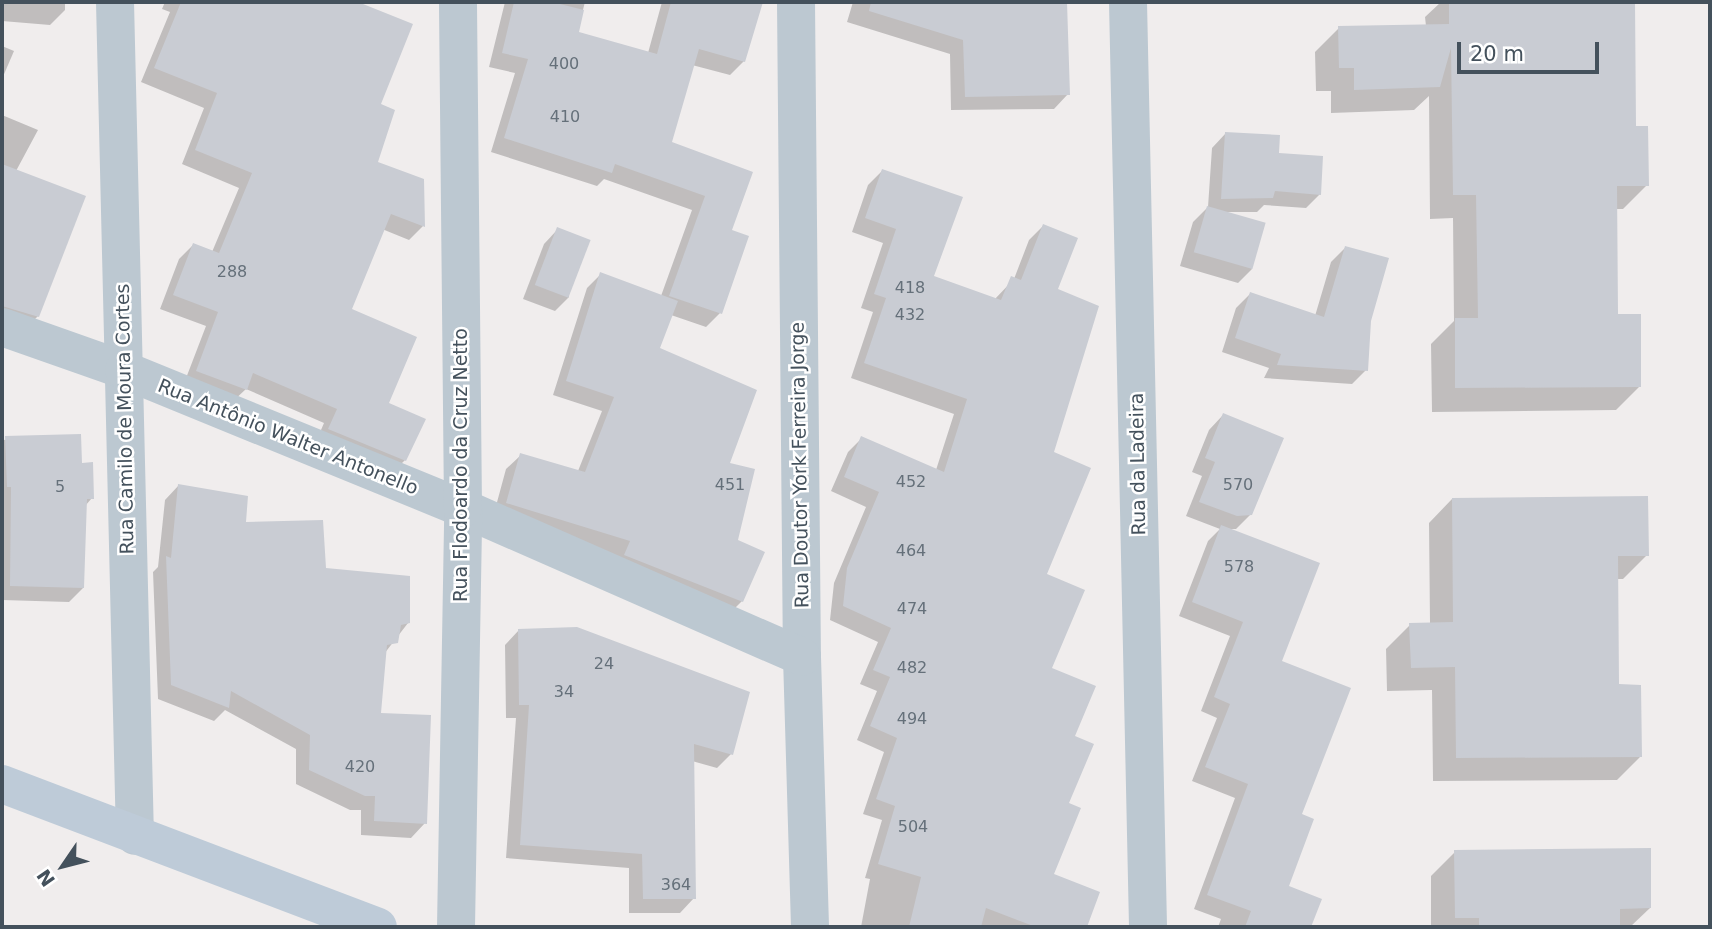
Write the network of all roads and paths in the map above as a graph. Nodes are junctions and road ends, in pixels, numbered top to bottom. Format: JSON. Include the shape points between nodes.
{"nodes":[{"id":1,"x":115,"y":2,"type":"edge"},
{"id":2,"x":458,"y":2,"type":"edge"},
{"id":3,"x":796,"y":2,"type":"edge"},
{"id":4,"x":1128,"y":2,"type":"edge"},
{"id":5,"x":2,"y":327,"type":"edge"},
{"id":6,"x":124,"y":370,"type":"junction"},
{"id":7,"x":463,"y":508,"type":"junction"},
{"id":8,"x":802,"y":657,"type":"junction"},
{"id":9,"x":2,"y":784,"type":"edge"},
{"id":10,"x":135,"y":836,"type":"junction"},
{"id":11,"x":378,"y":927,"type":"edge"},
{"id":12,"x":456,"y":927,"type":"edge"},
{"id":13,"x":810,"y":927,"type":"edge"},
{"id":14,"x":1148,"y":927,"type":"edge"}],
"edges":[{"from":1,"to":6,"type":"street","name":"Rua Camilo de Moura Cortes"},
{"from":2,"to":7,"type":"street","name":"Rua Flodoardo da Cruz Netto"},
{"from":3,"to":8,"type":"street","name":"Rua Doutor York Ferreira Jorge"},
{"from":4,"to":14,"type":"street","name":"Rua da Ladeira"},
{"from":5,"to":6,"type":"street","name":"Rua Antônio Walter Antonello"},
{"from":6,"to":7,"type":"street","name":"Rua Antônio Walter Antonello"},
{"from":6,"to":10,"type":"street","name":"Rua Camilo de Moura Cortes"},
{"from":7,"to":8,"type":"street","name":"Rua Antônio Walter Antonello"},
{"from":7,"to":12,"type":"street","name":"Rua Flodoardo da Cruz Netto"},
{"from":8,"to":13,"type":"street","name":"Rua Doutor York Ferreira Jorge"},
{"from":9,"to":10,"type":"main road"},
{"from":10,"to":11,"type":"main road"}]}
